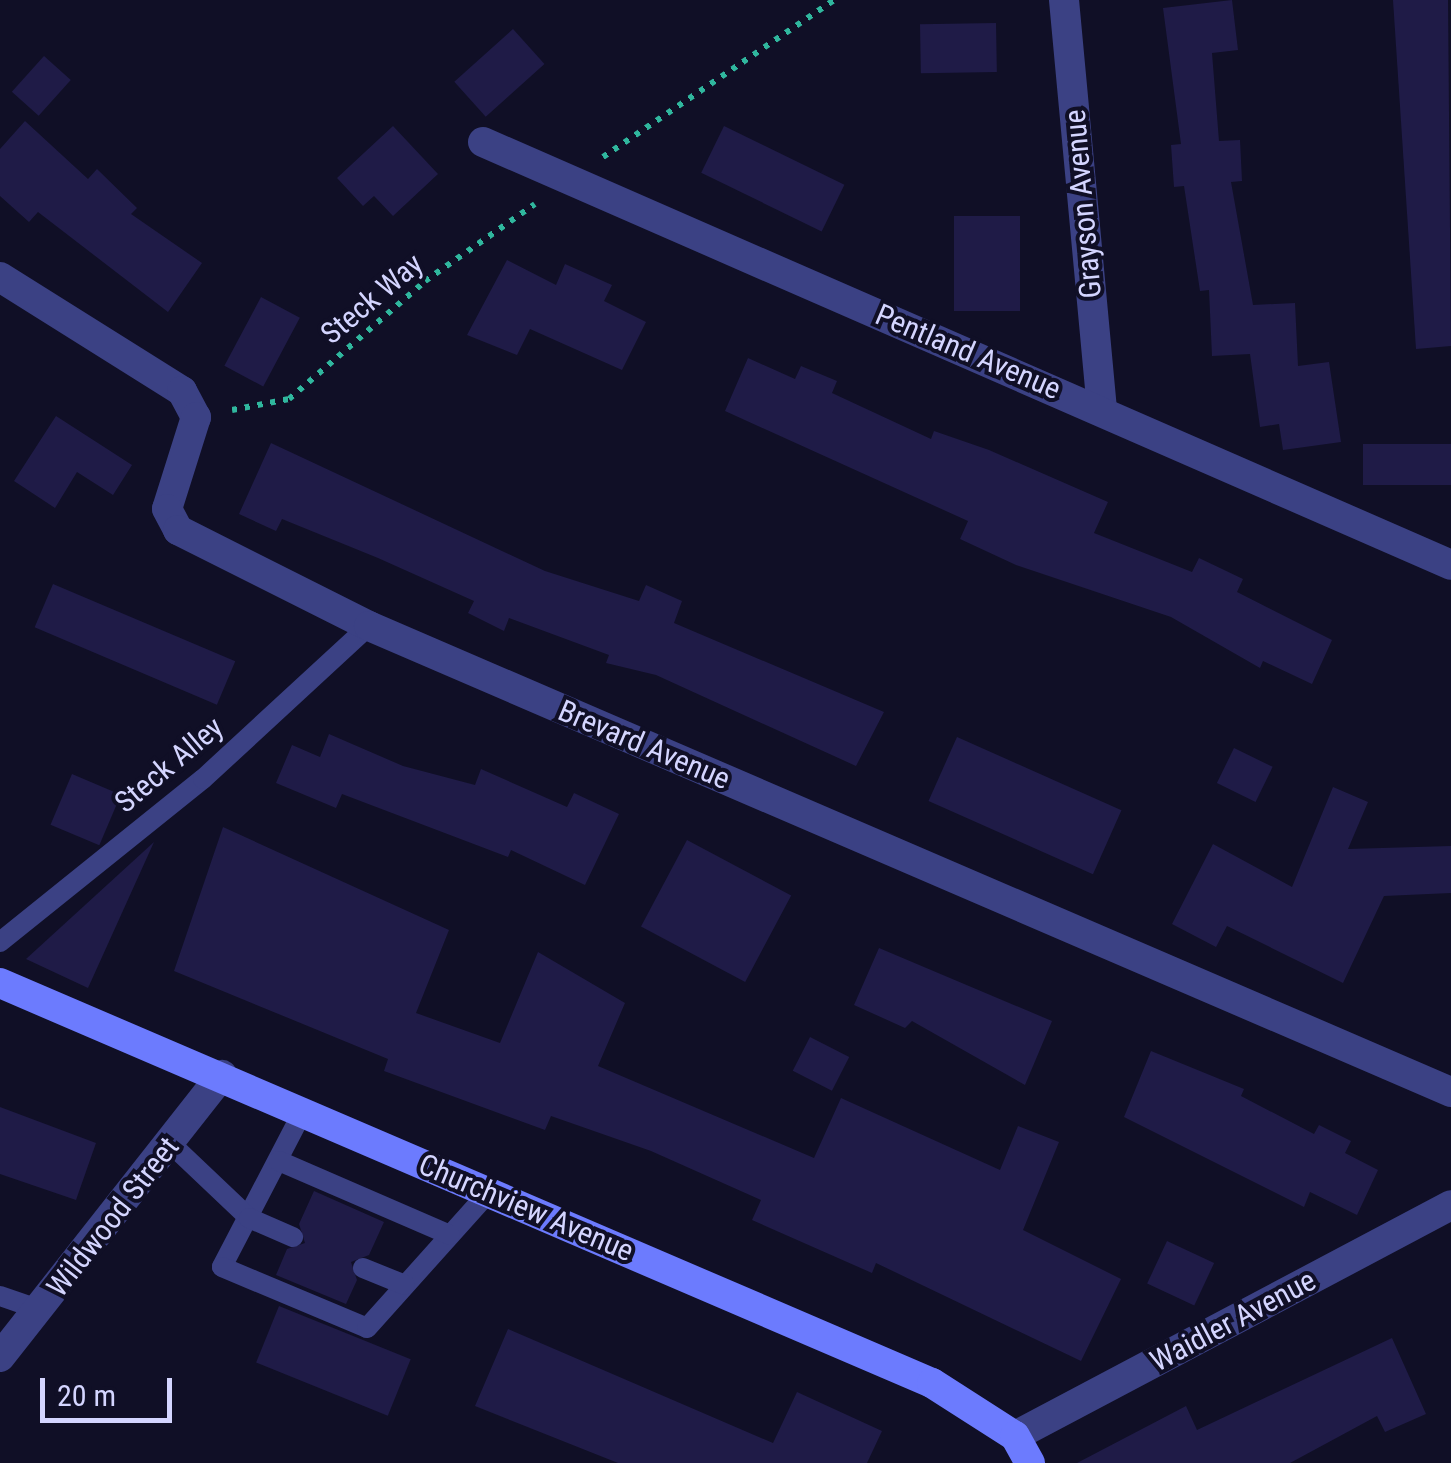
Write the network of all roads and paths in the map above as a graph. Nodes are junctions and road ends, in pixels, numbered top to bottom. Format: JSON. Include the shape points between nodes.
{"nodes":[{"id":1,"x":834,"y":0,"type":"edge"},
{"id":2,"x":1064,"y":0,"type":"edge"},
{"id":3,"x":483,"y":142,"type":"dead end"},
{"id":4,"x":565,"y":183,"type":"junction"},
{"id":5,"x":0,"y":277,"type":"edge"},
{"id":6,"x":1102,"y":408,"type":"junction"},
{"id":7,"x":196,"y":417,"type":"junction"},
{"id":8,"x":1451,"y":565,"type":"edge"},
{"id":9,"x":369,"y":626,"type":"junction"},
{"id":10,"x":0,"y":942,"type":"edge"},
{"id":11,"x":0,"y":983,"type":"edge"},
{"id":12,"x":222,"y":1075,"type":"junction"},
{"id":13,"x":1451,"y":1092,"type":"edge"},
{"id":14,"x":301,"y":1115,"type":"junction"},
{"id":15,"x":170,"y":1143,"type":"junction"},
{"id":16,"x":278,"y":1162,"type":"junction"},
{"id":17,"x":490,"y":1192,"type":"junction"},
{"id":18,"x":1451,"y":1206,"type":"edge"},
{"id":19,"x":249,"y":1218,"type":"junction"},
{"id":20,"x":450,"y":1235,"type":"junction"},
{"id":21,"x":292,"y":1237,"type":"dead end"},
{"id":22,"x":363,"y":1268,"type":"dead end"},
{"id":23,"x":405,"y":1285,"type":"junction"},
{"id":24,"x":0,"y":1296,"type":"edge"},
{"id":25,"x":41,"y":1310,"type":"junction"},
{"id":26,"x":0,"y":1357,"type":"edge"},
{"id":27,"x":1015,"y":1436,"type":"junction"},
{"id":28,"x":1030,"y":1463,"type":"edge"}],
"edges":[{"from":1,"to":4,"type":"path","name":"Steck Way"},
{"from":2,"to":6,"type":"street","name":"Grayson Avenue"},
{"from":3,"to":4,"type":"street","name":"Pentland Avenue"},
{"from":4,"to":6,"type":"street","name":"Pentland Avenue"},
{"from":4,"to":7,"type":"path","name":"Steck Way","via":[[426,281],[288,399]]},
{"from":5,"to":7,"type":"street","via":[[182,391]]},
{"from":6,"to":8,"type":"street","name":"Pentland Avenue"},
{"from":7,"to":9,"type":"street","name":"Brevard Avenue","via":[[167,509],[178,530]]},
{"from":9,"to":10,"type":"lane","name":"Steck Alley","via":[[203,779]]},
{"from":9,"to":13,"type":"street","name":"Brevard Avenue"},
{"from":11,"to":12,"type":"street","name":"Churchview Avenue"},
{"from":12,"to":14,"type":"street","name":"Churchview Avenue"},
{"from":12,"to":15,"type":"street","name":"Wildwood Street"},
{"from":14,"to":16,"type":"lane"},
{"from":14,"to":17,"type":"street","name":"Churchview Avenue"},
{"from":15,"to":19,"type":"lane"},
{"from":15,"to":25,"type":"street","name":"Wildwood Street"},
{"from":16,"to":19,"type":"lane"},
{"from":16,"to":20,"type":"lane"},
{"from":17,"to":20,"type":"lane"},
{"from":17,"to":27,"type":"street","name":"Churchview Avenue","via":[[932,1382]]},
{"from":18,"to":27,"type":"street","name":"Waidler Avenue"},
{"from":19,"to":21,"type":"lane"},
{"from":19,"to":23,"type":"lane","via":[[222,1267],[367,1328]]},
{"from":20,"to":23,"type":"lane"},
{"from":22,"to":23,"type":"lane"},
{"from":24,"to":25,"type":"lane"},
{"from":25,"to":26,"type":"street","name":"Wildwood Street"},
{"from":27,"to":28,"type":"street","name":"Churchview Avenue"}]}
